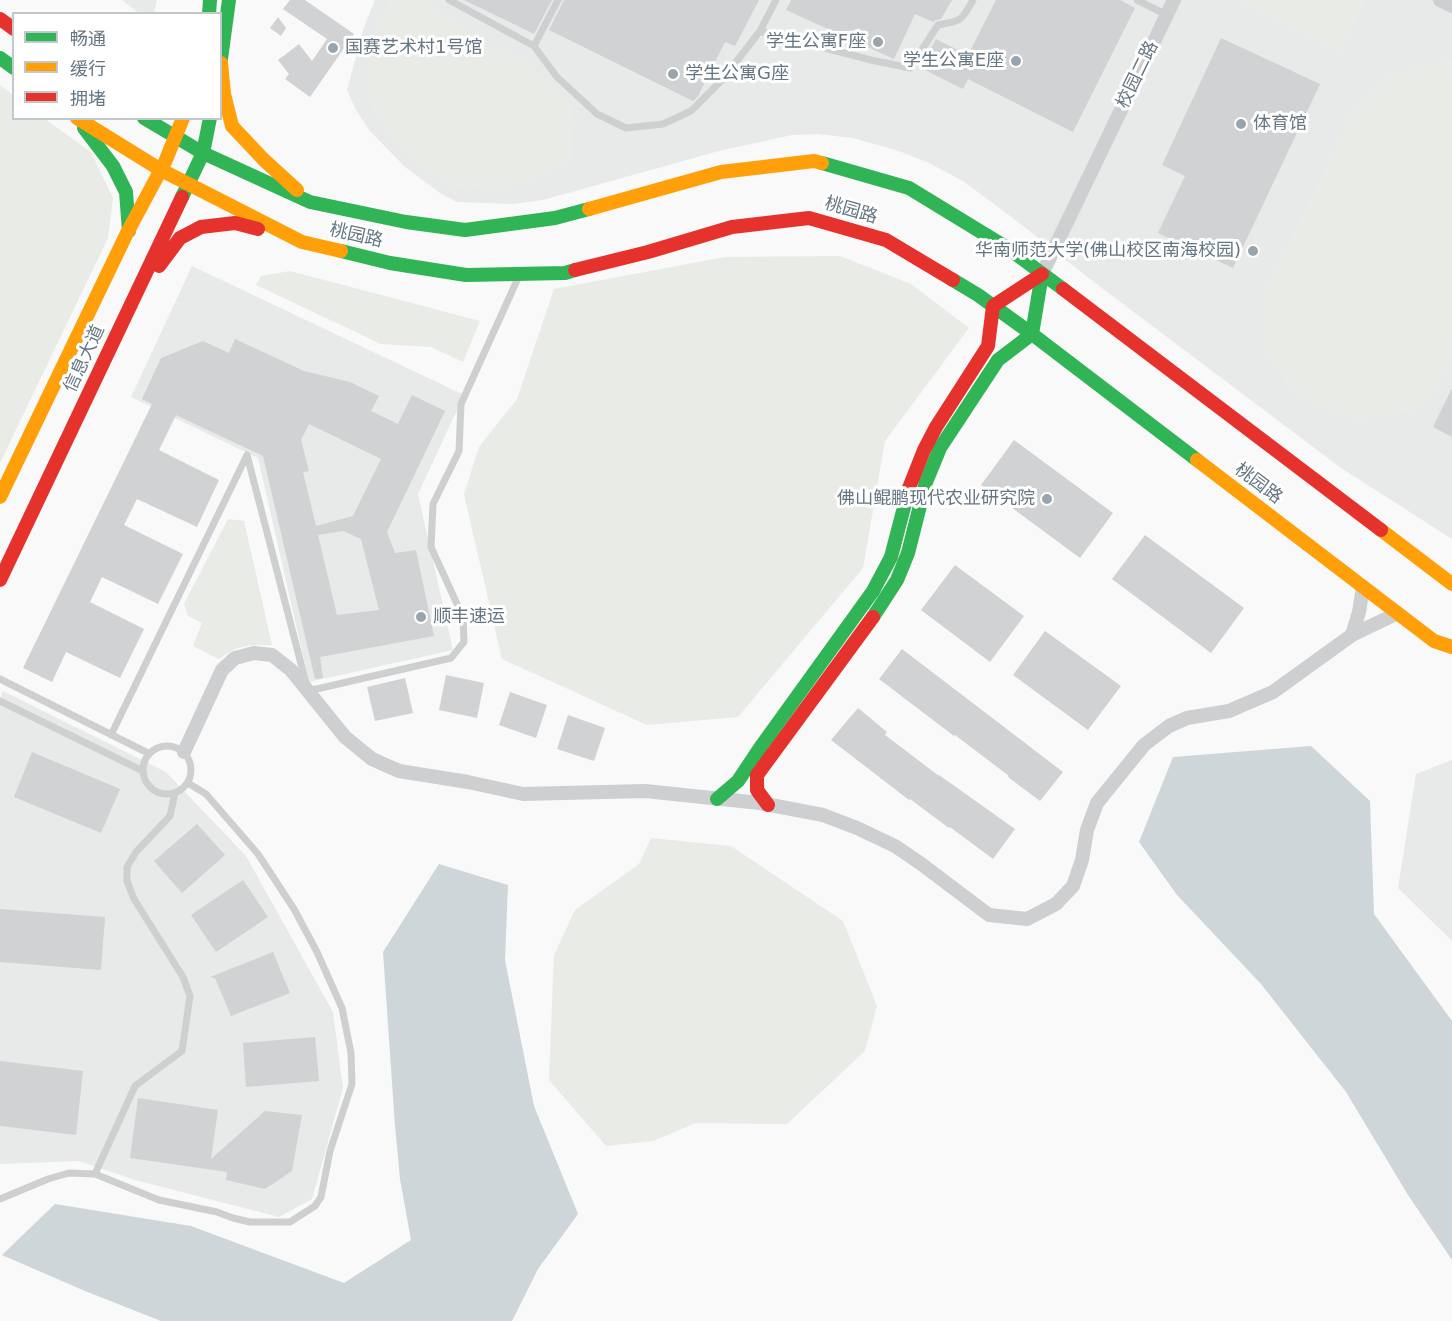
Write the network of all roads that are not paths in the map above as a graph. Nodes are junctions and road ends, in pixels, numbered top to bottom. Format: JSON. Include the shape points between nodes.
{"nodes":[{"id":1,"x":230,"y":0,"type":"edge"},
{"id":2,"x":448,"y":0,"type":"edge"},
{"id":3,"x":558,"y":0,"type":"edge"},
{"id":4,"x":776,"y":0,"type":"edge"},
{"id":5,"x":973,"y":0,"type":"edge"},
{"id":6,"x":1137,"y":0,"type":"edge"},
{"id":7,"x":1174,"y":0,"type":"edge"},
{"id":8,"x":1440,"y":0,"type":"edge"},
{"id":9,"x":1452,"y":6,"type":"edge"},
{"id":10,"x":1167,"y":15,"type":"junction"},
{"id":11,"x":760,"y":31,"type":"junction"},
{"id":12,"x":534,"y":46,"type":"junction"},
{"id":13,"x":222,"y":58,"type":"edge"},
{"id":14,"x":222,"y":75,"type":"edge"},
{"id":15,"x":78,"y":120,"type":"edge"},
{"id":16,"x":80,"y":120,"type":"edge"},
{"id":17,"x":148,"y":120,"type":"edge"},
{"id":18,"x":182,"y":120,"type":"edge"},
{"id":19,"x":210,"y":120,"type":"edge"},
{"id":20,"x":177,"y":136,"type":"junction"},
{"id":21,"x":204,"y":153,"type":"junction"},
{"id":22,"x":161,"y":170,"type":"junction"},
{"id":23,"x":188,"y":184,"type":"junction"},
{"id":24,"x":310,"y":202,"type":"junction"},
{"id":25,"x":129,"y":231,"type":"junction"},
{"id":26,"x":302,"y":242,"type":"junction"},
{"id":27,"x":1042,"y":273,"type":"junction"},
{"id":28,"x":520,"y":274,"type":"junction"},
{"id":29,"x":132,"y":302,"type":"junction"},
{"id":30,"x":993,"y":306,"type":"junction"},
{"id":31,"x":1032,"y":334,"type":"junction"},
{"id":32,"x":0,"y":497,"type":"edge"},
{"id":33,"x":0,"y":580,"type":"edge"},
{"id":34,"x":1452,"y":584,"type":"edge"},
{"id":35,"x":1363,"y":587,"type":"junction"},
{"id":36,"x":1398,"y":613,"type":"junction"},
{"id":37,"x":1352,"y":635,"type":"junction"},
{"id":38,"x":1452,"y":647,"type":"edge"},
{"id":39,"x":0,"y":679,"type":"edge"},
{"id":40,"x":308,"y":691,"type":"junction"},
{"id":41,"x":0,"y":701,"type":"edge"},
{"id":42,"x":111,"y":735,"type":"junction"},
{"id":43,"x":184,"y":752,"type":"junction"},
{"id":44,"x":148,"y":753,"type":"junction"},
{"id":45,"x":143,"y":771,"type":"junction"},
{"id":46,"x":188,"y":783,"type":"junction"},
{"id":47,"x":175,"y":793,"type":"junction"},
{"id":48,"x":717,"y":799,"type":"junction"},
{"id":49,"x":768,"y":805,"type":"junction"},
{"id":50,"x":95,"y":1174,"type":"junction"},
{"id":51,"x":0,"y":1199,"type":"edge"}],
"edges":[{"from":1,"to":13,"type":"main road"},
{"from":2,"to":12,"type":"lane"},
{"from":3,"to":12,"type":"lane"},
{"from":4,"to":11,"type":"lane"},
{"from":5,"to":11,"type":"lane","via":[[958,21],[938,25],[910,68]]},
{"from":6,"to":10,"type":"lane"},
{"from":7,"to":10,"type":"street","name":"校园二路"},
{"from":8,"to":9,"type":"street"},
{"from":10,"to":27,"type":"street","name":"校园二路"},
{"from":11,"to":12,"type":"lane","via":[[723,79],[691,111],[663,124],[626,128],[597,114],[557,77]]},
{"from":14,"to":24,"type":"main road","via":[[232,126]]},
{"from":15,"to":25,"type":"main road","via":[[113,166],[126,192]]},
{"from":16,"to":22,"type":"main road","name":"桃园路"},
{"from":17,"to":20,"type":"main road","name":"桃园路"},
{"from":18,"to":20,"type":"main road","name":"信息大道"},
{"from":19,"to":21,"type":"main road","name":"信息大道"},
{"from":20,"to":21,"type":"main road","name":"桃园路"},
{"from":20,"to":22,"type":"main road","name":"信息大道"},
{"from":21,"to":23,"type":"main road","name":"信息大道"},
{"from":21,"to":24,"type":"main road","name":"桃园路"},
{"from":22,"to":23,"type":"main road","name":"桃园路"},
{"from":22,"to":25,"type":"main road","name":"信息大道"},
{"from":23,"to":26,"type":"main road","name":"桃园路"},
{"from":23,"to":29,"type":"main road","name":"信息大道"},
{"from":24,"to":27,"type":"main road","name":"桃园路","via":[[465,230],[555,218],[721,172],[814,161],[909,188]]},
{"from":25,"to":32,"type":"main road","name":"信息大道"},
{"from":26,"to":28,"type":"main road","name":"桃园路","via":[[390,263],[466,275]]},
{"from":26,"to":29,"type":"main road","via":[[235,223],[201,227],[180,238]]},
{"from":27,"to":30,"type":"main road"},
{"from":27,"to":31,"type":"main road"},
{"from":27,"to":34,"type":"main road","name":"桃园路"},
{"from":28,"to":30,"type":"main road","name":"桃园路","via":[[566,273],[732,227],[809,218],[886,240]]},
{"from":28,"to":40,"type":"lane","via":[[461,404],[459,451],[433,504],[432,547],[463,617],[464,642],[451,658]]},
{"from":29,"to":33,"type":"main road","name":"信息大道"},
{"from":30,"to":31,"type":"main road","name":"桃园路"},
{"from":30,"to":48,"type":"main road","via":[[988,346],[924,450],[908,490],[891,557],[873,591],[738,781]]},
{"from":31,"to":35,"type":"main road","name":"桃园路"},
{"from":31,"to":49,"type":"main road","via":[[998,360],[940,448],[897,580],[757,775],[757,790]]},
{"from":35,"to":36,"type":"main road","name":"桃园路"},
{"from":35,"to":37,"type":"street"},
{"from":36,"to":37,"type":"street"},
{"from":36,"to":38,"type":"main road","name":"桃园路","via":[[1434,641]]},
{"from":37,"to":49,"type":"street","via":[[1273,692],[1229,711],[1187,718],[1168,726],[1144,745],[1096,803],[1073,886],[1056,904],[1027,919],[989,915],[895,846],[857,828],[823,815]]},
{"from":39,"to":42,"type":"lane"},
{"from":40,"to":42,"type":"lane","via":[[247,455]]},
{"from":40,"to":43,"type":"street","via":[[291,670],[272,656],[254,653],[235,658],[222,670]]},
{"from":40,"to":48,"type":"street","via":[[345,737],[372,759],[399,771],[523,794],[645,791]]},
{"from":41,"to":45,"type":"lane"},
{"from":42,"to":44,"type":"lane"},
{"from":43,"to":44,"type":"lane","via":[[170,745]]},
{"from":43,"to":46,"type":"lane","via":[[191,766]]},
{"from":44,"to":45,"type":"lane"},
{"from":45,"to":47,"type":"lane","via":[[152,789]]},
{"from":46,"to":47,"type":"lane"},
{"from":46,"to":50,"type":"lane","via":[[206,794],[258,854],[294,909],[342,1008],[351,1053],[352,1084],[330,1151],[321,1197],[315,1206],[290,1222],[250,1222],[159,1200]]},
{"from":47,"to":50,"type":"lane","via":[[170,816],[127,867],[127,881],[187,986],[190,996],[182,1051],[135,1086]]},
{"from":48,"to":49,"type":"street"},
{"from":50,"to":51,"type":"lane","via":[[69,1173]]}]}
